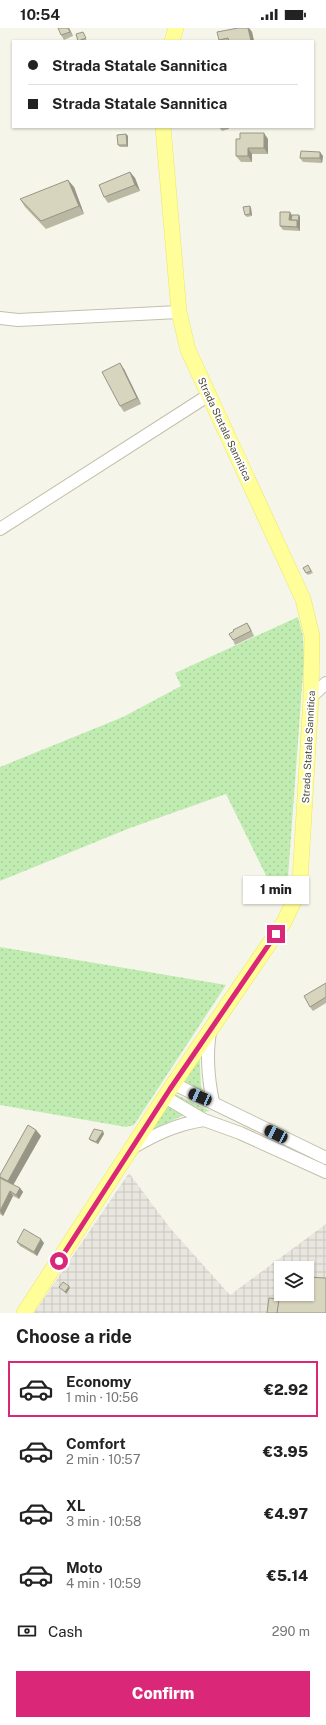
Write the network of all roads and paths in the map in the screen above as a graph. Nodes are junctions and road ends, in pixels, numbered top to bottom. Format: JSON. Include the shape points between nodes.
{"nodes":[{"id":1,"x":176,"y":28,"type":"edge"},
{"id":2,"x":172,"y":40,"type":"edge"},
{"id":3,"x":163,"y":128,"type":"edge"},
{"id":4,"x":178,"y":312,"type":"junction"},
{"id":5,"x":0,"y":318,"type":"edge"},
{"id":6,"x":209,"y":395,"type":"junction"},
{"id":7,"x":0,"y":529,"type":"edge"},
{"id":8,"x":326,"y":683,"type":"edge"},
{"id":9,"x":311,"y":697,"type":"junction"},
{"id":10,"x":211,"y":1030,"type":"junction"},
{"id":11,"x":174,"y":1084,"type":"junction"},
{"id":12,"x":165,"y":1097,"type":"junction"},
{"id":13,"x":213,"y":1102,"type":"junction"},
{"id":14,"x":204,"y":1120,"type":"junction"},
{"id":15,"x":132,"y":1148,"type":"junction"},
{"id":16,"x":326,"y":1158,"type":"edge"},
{"id":17,"x":326,"y":1172,"type":"edge"},
{"id":18,"x":24,"y":1313,"type":"edge"}],
"edges":[{"from":1,"to":2,"type":"main road"},
{"from":3,"to":4,"type":"main road","name":"Strada Statale Sannitica"},
{"from":4,"to":5,"type":"street","via":[[18,320]]},
{"from":4,"to":6,"type":"main road","name":"Strada Statale Sannitica","via":[[188,350]]},
{"from":6,"to":7,"type":"street"},
{"from":6,"to":9,"type":"main road","name":"Strada Statale Sannitica","via":[[303,599],[312,636]]},
{"from":8,"to":9,"type":"street"},
{"from":9,"to":10,"type":"main road","name":"Strada Statale Sannitica","via":[[300,881],[295,900],[284,922]]},
{"from":10,"to":11,"type":"main road","name":"Strada Statale Sannitica"},
{"from":10,"to":13,"type":"street","via":[[207,1047],[209,1086]]},
{"from":11,"to":12,"type":"main road","name":"Strada Statale Sannitica"},
{"from":11,"to":13,"type":"street"},
{"from":12,"to":14,"type":"street"},
{"from":12,"to":15,"type":"main road","name":"Strada Statale Sannitica"},
{"from":13,"to":16,"type":"street"},
{"from":14,"to":15,"type":"street","via":[[168,1128]]},
{"from":14,"to":17,"type":"street","via":[[240,1132]]},
{"from":15,"to":18,"type":"main road","name":"Strada Statale Sannitica"}]}
